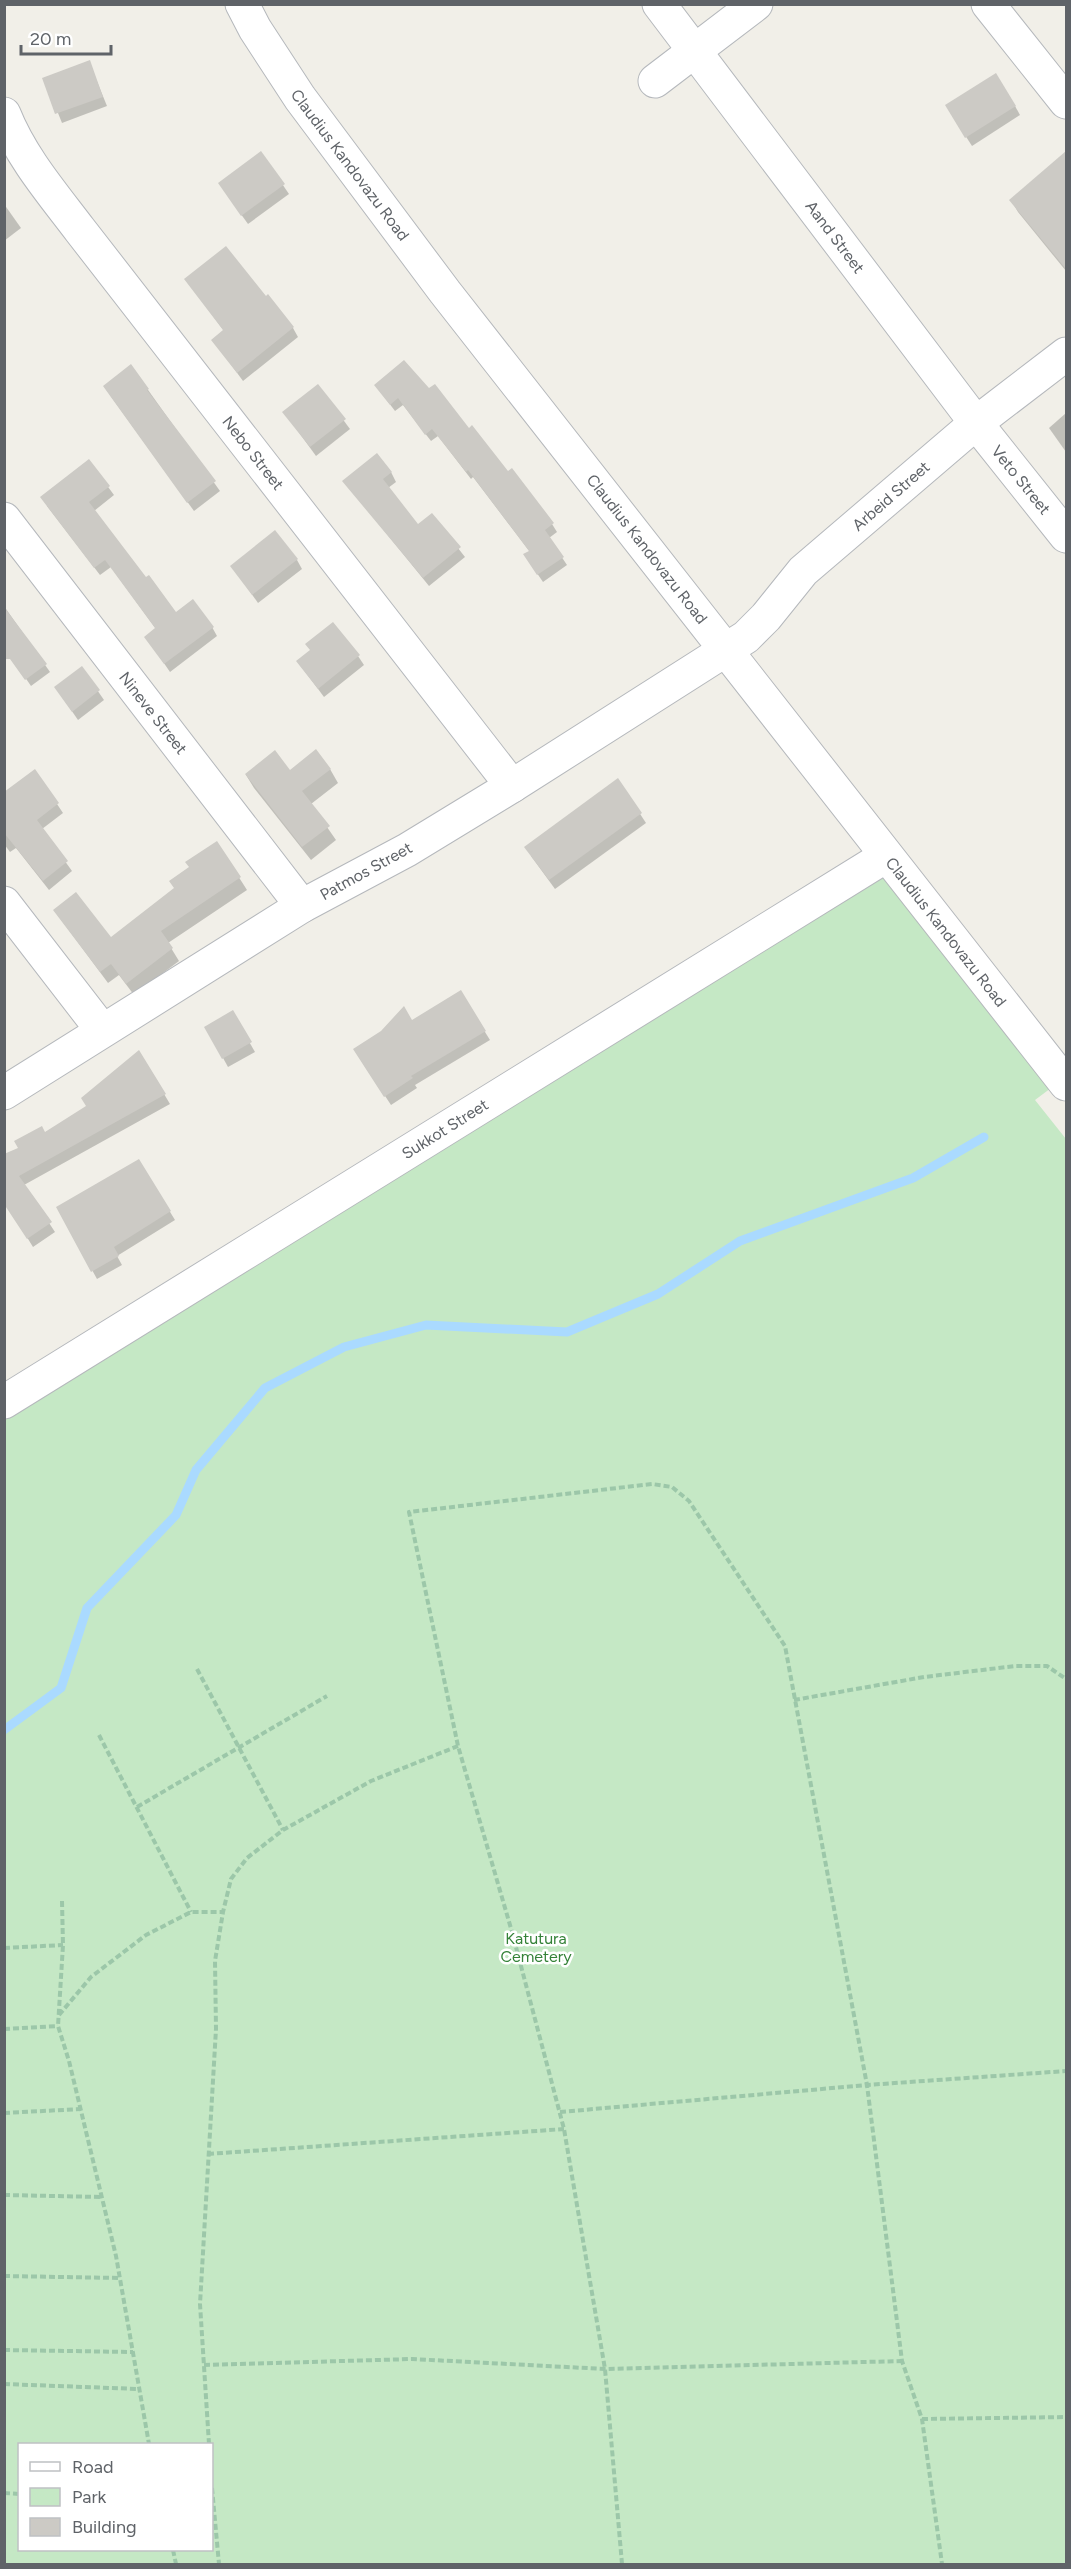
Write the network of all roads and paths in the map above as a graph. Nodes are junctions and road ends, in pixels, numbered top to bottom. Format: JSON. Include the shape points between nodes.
{"nodes":[{"id":1,"x":242,"y":4,"type":"edge"},
{"id":2,"x":658,"y":4,"type":"edge"},
{"id":3,"x":756,"y":4,"type":"edge"},
{"id":4,"x":988,"y":4,"type":"edge"},
{"id":5,"x":694,"y":51,"type":"junction"},
{"id":6,"x":655,"y":81,"type":"dead end"},
{"id":7,"x":1066,"y":102,"type":"edge"},
{"id":8,"x":4,"y":114,"type":"edge"},
{"id":9,"x":1066,"y":354,"type":"edge"},
{"id":10,"x":976,"y":423,"type":"junction"},
{"id":11,"x":4,"y":519,"type":"edge"},
{"id":12,"x":1066,"y":536,"type":"edge"},
{"id":13,"x":727,"y":650,"type":"junction"},
{"id":14,"x":512,"y":786,"type":"junction"},
{"id":15,"x":886,"y":856,"type":"junction"},
{"id":16,"x":4,"y":903,"type":"edge"},
{"id":17,"x":302,"y":906,"type":"junction"},
{"id":18,"x":102,"y":1030,"type":"junction"},
{"id":19,"x":1066,"y":1084,"type":"edge"},
{"id":20,"x":4,"y":1093,"type":"edge"},
{"id":21,"x":4,"y":1402,"type":"edge"},
{"id":22,"x":197,"y":1669,"type":"dead end"},
{"id":23,"x":1066,"y":1679,"type":"edge"},
{"id":24,"x":327,"y":1696,"type":"dead end"},
{"id":25,"x":794,"y":1700,"type":"junction"},
{"id":26,"x":99,"y":1735,"type":"dead end"},
{"id":27,"x":458,"y":1746,"type":"junction"},
{"id":28,"x":238,"y":1748,"type":"junction"},
{"id":29,"x":137,"y":1807,"type":"junction"},
{"id":30,"x":283,"y":1830,"type":"junction"},
{"id":31,"x":62,"y":1901,"type":"dead end"},
{"id":32,"x":191,"y":1912,"type":"junction"},
{"id":33,"x":223,"y":1912,"type":"junction"},
{"id":34,"x":63,"y":1945,"type":"junction"},
{"id":35,"x":4,"y":1948,"type":"edge"},
{"id":36,"x":58,"y":2016,"type":"junction"},
{"id":37,"x":58,"y":2026,"type":"junction"},
{"id":38,"x":4,"y":2030,"type":"edge"},
{"id":39,"x":1066,"y":2072,"type":"edge"},
{"id":40,"x":867,"y":2085,"type":"junction"},
{"id":41,"x":81,"y":2109,"type":"junction"},
{"id":42,"x":560,"y":2112,"type":"junction"},
{"id":43,"x":4,"y":2113,"type":"edge"},
{"id":44,"x":564,"y":2129,"type":"junction"},
{"id":45,"x":208,"y":2154,"type":"junction"},
{"id":46,"x":4,"y":2195,"type":"edge"},
{"id":47,"x":102,"y":2197,"type":"junction"},
{"id":48,"x":4,"y":2276,"type":"edge"},
{"id":49,"x":120,"y":2277,"type":"junction"},
{"id":50,"x":4,"y":2350,"type":"edge"},
{"id":51,"x":133,"y":2352,"type":"junction"},
{"id":52,"x":902,"y":2361,"type":"junction"},
{"id":53,"x":204,"y":2365,"type":"junction"},
{"id":54,"x":605,"y":2369,"type":"junction"},
{"id":55,"x":4,"y":2384,"type":"edge"},
{"id":56,"x":139,"y":2389,"type":"junction"},
{"id":57,"x":1066,"y":2417,"type":"edge"},
{"id":58,"x":922,"y":2419,"type":"junction"},
{"id":59,"x":149,"y":2443,"type":"edge"},
{"id":60,"x":209,"y":2443,"type":"edge"},
{"id":61,"x":213,"y":2499,"type":"edge"},
{"id":62,"x":219,"y":2565,"type":"edge"},
{"id":63,"x":622,"y":2565,"type":"edge"},
{"id":64,"x":942,"y":2565,"type":"edge"}],
"edges":[{"from":1,"to":13,"type":"street","name":"Claudius Kandovazu Road","via":[[285,76],[340,154]]},
{"from":2,"to":5,"type":"street","name":"Aand Street"},
{"from":3,"to":5,"type":"street"},
{"from":4,"to":7,"type":"street"},
{"from":5,"to":6,"type":"street"},
{"from":5,"to":10,"type":"street","name":"Aand Street"},
{"from":8,"to":14,"type":"street","name":"Nebo Street","via":[[28,160],[80,230]]},
{"from":9,"to":10,"type":"street","name":"Arbeid Street"},
{"from":10,"to":12,"type":"street","name":"Veto Street"},
{"from":10,"to":13,"type":"street","name":"Arbeid Street","via":[[803,571],[766,617]]},
{"from":11,"to":17,"type":"street","name":"Nineve Street"},
{"from":13,"to":14,"type":"street","name":"Patmos Street"},
{"from":13,"to":15,"type":"street","name":"Claudius Kandovazu Road"},
{"from":14,"to":17,"type":"street","name":"Patmos Street","via":[[407,850]]},
{"from":15,"to":19,"type":"street","name":"Claudius Kandovazu Road"},
{"from":15,"to":21,"type":"street","name":"Sukkot Street"},
{"from":16,"to":18,"type":"street"},
{"from":17,"to":18,"type":"street","name":"Patmos Street"},
{"from":18,"to":20,"type":"street","name":"Patmos Street"},
{"from":22,"to":28,"type":"path"},
{"from":23,"to":25,"type":"path","via":[[1047,1666],[1015,1666]]},
{"from":24,"to":28,"type":"path"},
{"from":25,"to":27,"type":"path","via":[[784,1646],[689,1501],[672,1487],[652,1484],[409,1512]]},
{"from":25,"to":40,"type":"path"},
{"from":26,"to":29,"type":"path"},
{"from":27,"to":30,"type":"path","via":[[371,1782]]},
{"from":27,"to":42,"type":"path"},
{"from":28,"to":29,"type":"path"},
{"from":28,"to":30,"type":"path"},
{"from":29,"to":32,"type":"path"},
{"from":30,"to":33,"type":"path","via":[[247,1858],[231,1879]]},
{"from":31,"to":34,"type":"path"},
{"from":32,"to":33,"type":"path"},
{"from":32,"to":36,"type":"path","via":[[146,1935],[92,1977]]},
{"from":33,"to":45,"type":"path","via":[[215,1960],[216,2029]]},
{"from":34,"to":35,"type":"path"},
{"from":34,"to":36,"type":"path"},
{"from":36,"to":37,"type":"path"},
{"from":37,"to":38,"type":"path"},
{"from":37,"to":41,"type":"path"},
{"from":39,"to":40,"type":"path"},
{"from":40,"to":42,"type":"path"},
{"from":40,"to":52,"type":"path"},
{"from":41,"to":43,"type":"path"},
{"from":41,"to":47,"type":"path"},
{"from":42,"to":44,"type":"path"},
{"from":44,"to":45,"type":"path"},
{"from":44,"to":54,"type":"path"},
{"from":45,"to":53,"type":"path","via":[[200,2304]]},
{"from":46,"to":47,"type":"path"},
{"from":47,"to":49,"type":"path"},
{"from":48,"to":49,"type":"path"},
{"from":49,"to":51,"type":"path"},
{"from":50,"to":51,"type":"path"},
{"from":51,"to":56,"type":"path"},
{"from":52,"to":54,"type":"path"},
{"from":52,"to":58,"type":"path"},
{"from":53,"to":54,"type":"path","via":[[412,2359]]},
{"from":53,"to":60,"type":"path"},
{"from":54,"to":63,"type":"path"},
{"from":55,"to":56,"type":"path"},
{"from":56,"to":59,"type":"path"},
{"from":57,"to":58,"type":"path"},
{"from":58,"to":64,"type":"path"},
{"from":61,"to":62,"type":"path"}]}
